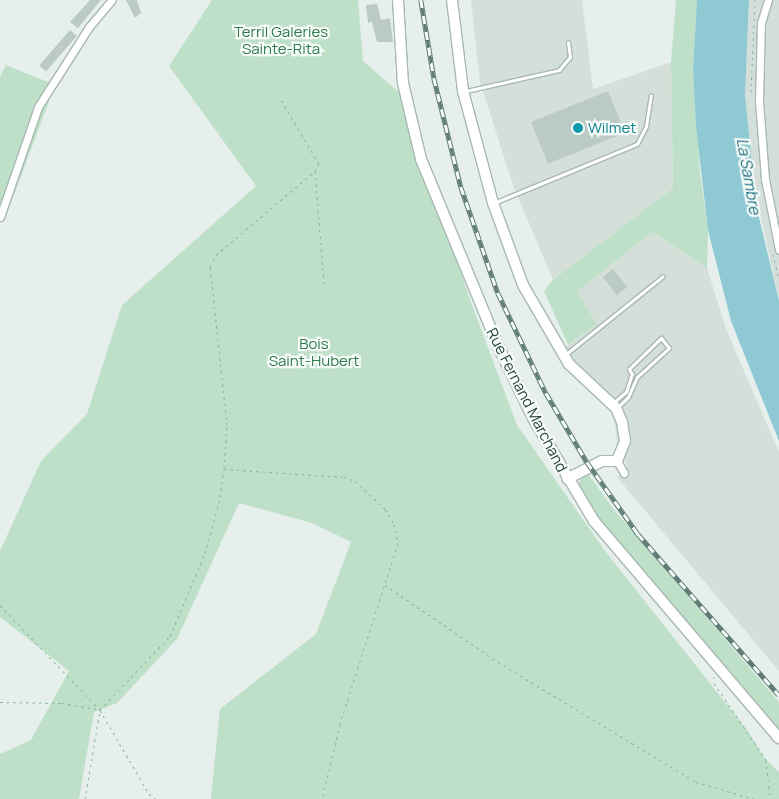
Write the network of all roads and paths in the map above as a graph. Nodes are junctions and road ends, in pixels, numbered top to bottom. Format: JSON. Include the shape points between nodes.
{"nodes":[{"id":1,"x":112,"y":0,"type":"edge"},
{"id":2,"x":398,"y":0,"type":"edge"},
{"id":3,"x":452,"y":0,"type":"edge"},
{"id":4,"x":755,"y":0,"type":"edge"},
{"id":5,"x":768,"y":0,"type":"edge"},
{"id":6,"x":568,"y":42,"type":"dead end"},
{"id":7,"x":751,"y":85,"type":"dead end"},
{"id":8,"x":463,"y":91,"type":"junction"},
{"id":9,"x":279,"y":96,"type":"dead end"},
{"id":10,"x":651,"y":96,"type":"dead end"},
{"id":11,"x":315,"y":171,"type":"junction"},
{"id":12,"x":493,"y":203,"type":"junction"},
{"id":13,"x":0,"y":217,"type":"edge"},
{"id":14,"x":779,"y":250,"type":"edge"},
{"id":15,"x":663,"y":276,"type":"dead end"},
{"id":16,"x":324,"y":284,"type":"dead end"},
{"id":17,"x":564,"y":356,"type":"junction"},
{"id":18,"x":614,"y":406,"type":"junction"},
{"id":19,"x":617,"y":461,"type":"junction"},
{"id":20,"x":224,"y":469,"type":"junction"},
{"id":21,"x":624,"y":473,"type":"dead end"},
{"id":22,"x":566,"y":479,"type":"junction"},
{"id":23,"x":384,"y":585,"type":"junction"},
{"id":24,"x":0,"y":605,"type":"edge"},
{"id":25,"x":713,"y":662,"type":"junction"},
{"id":26,"x":0,"y":702,"type":"edge"},
{"id":27,"x":100,"y":710,"type":"junction"},
{"id":28,"x":779,"y":738,"type":"edge"},
{"id":29,"x":84,"y":799,"type":"edge"},
{"id":30,"x":156,"y":799,"type":"edge"},
{"id":31,"x":322,"y":799,"type":"edge"},
{"id":32,"x":754,"y":799,"type":"edge"},
{"id":33,"x":770,"y":799,"type":"edge"}],
"edges":[{"from":1,"to":13,"type":"street","via":[[89,27],[38,106]]},
{"from":2,"to":22,"type":"street","name":"Rue Fernand Marchand","via":[[403,83],[421,159],[498,346]]},
{"from":3,"to":8,"type":"street"},
{"from":4,"to":7,"type":"path"},
{"from":5,"to":14,"type":"street","via":[[761,23],[759,101],[765,179]]},
{"from":6,"to":8,"type":"lane","via":[[570,57],[559,70]]},
{"from":8,"to":12,"type":"street"},
{"from":9,"to":11,"type":"path","via":[[307,148],[317,156]]},
{"from":10,"to":12,"type":"lane","via":[[646,126],[637,144]]},
{"from":11,"to":16,"type":"path"},
{"from":11,"to":20,"type":"path","via":[[216,255],[210,267],[226,425]]},
{"from":12,"to":17,"type":"street","via":[[524,285]]},
{"from":15,"to":17,"type":"lane"},
{"from":17,"to":18,"type":"street"},
{"from":18,"to":18,"type":"lane","via":[[628,398],[637,377],[669,348],[661,338],[629,369],[632,374],[626,392]]},
{"from":18,"to":19,"type":"street","via":[[625,441]]},
{"from":19,"to":21,"type":"street"},
{"from":19,"to":22,"type":"street","via":[[602,460]]},
{"from":20,"to":23,"type":"path","via":[[344,477],[364,488],[385,509],[397,533],[395,558]]},
{"from":20,"to":27,"type":"path","via":[[219,503],[205,553],[170,636]]},
{"from":22,"to":25,"type":"street","name":"Rue Fernand Marchand","via":[[594,521]]},
{"from":23,"to":31,"type":"path","via":[[340,724]]},
{"from":23,"to":32,"type":"path","via":[[498,662],[696,782]]},
{"from":24,"to":27,"type":"path"},
{"from":25,"to":28,"type":"street","name":"Rue Fernand Marchand"},
{"from":25,"to":33,"type":"path","via":[[714,683],[766,760]]},
{"from":26,"to":27,"type":"path","via":[[62,703]]},
{"from":27,"to":29,"type":"path"},
{"from":27,"to":30,"type":"path","via":[[149,794]]}]}
